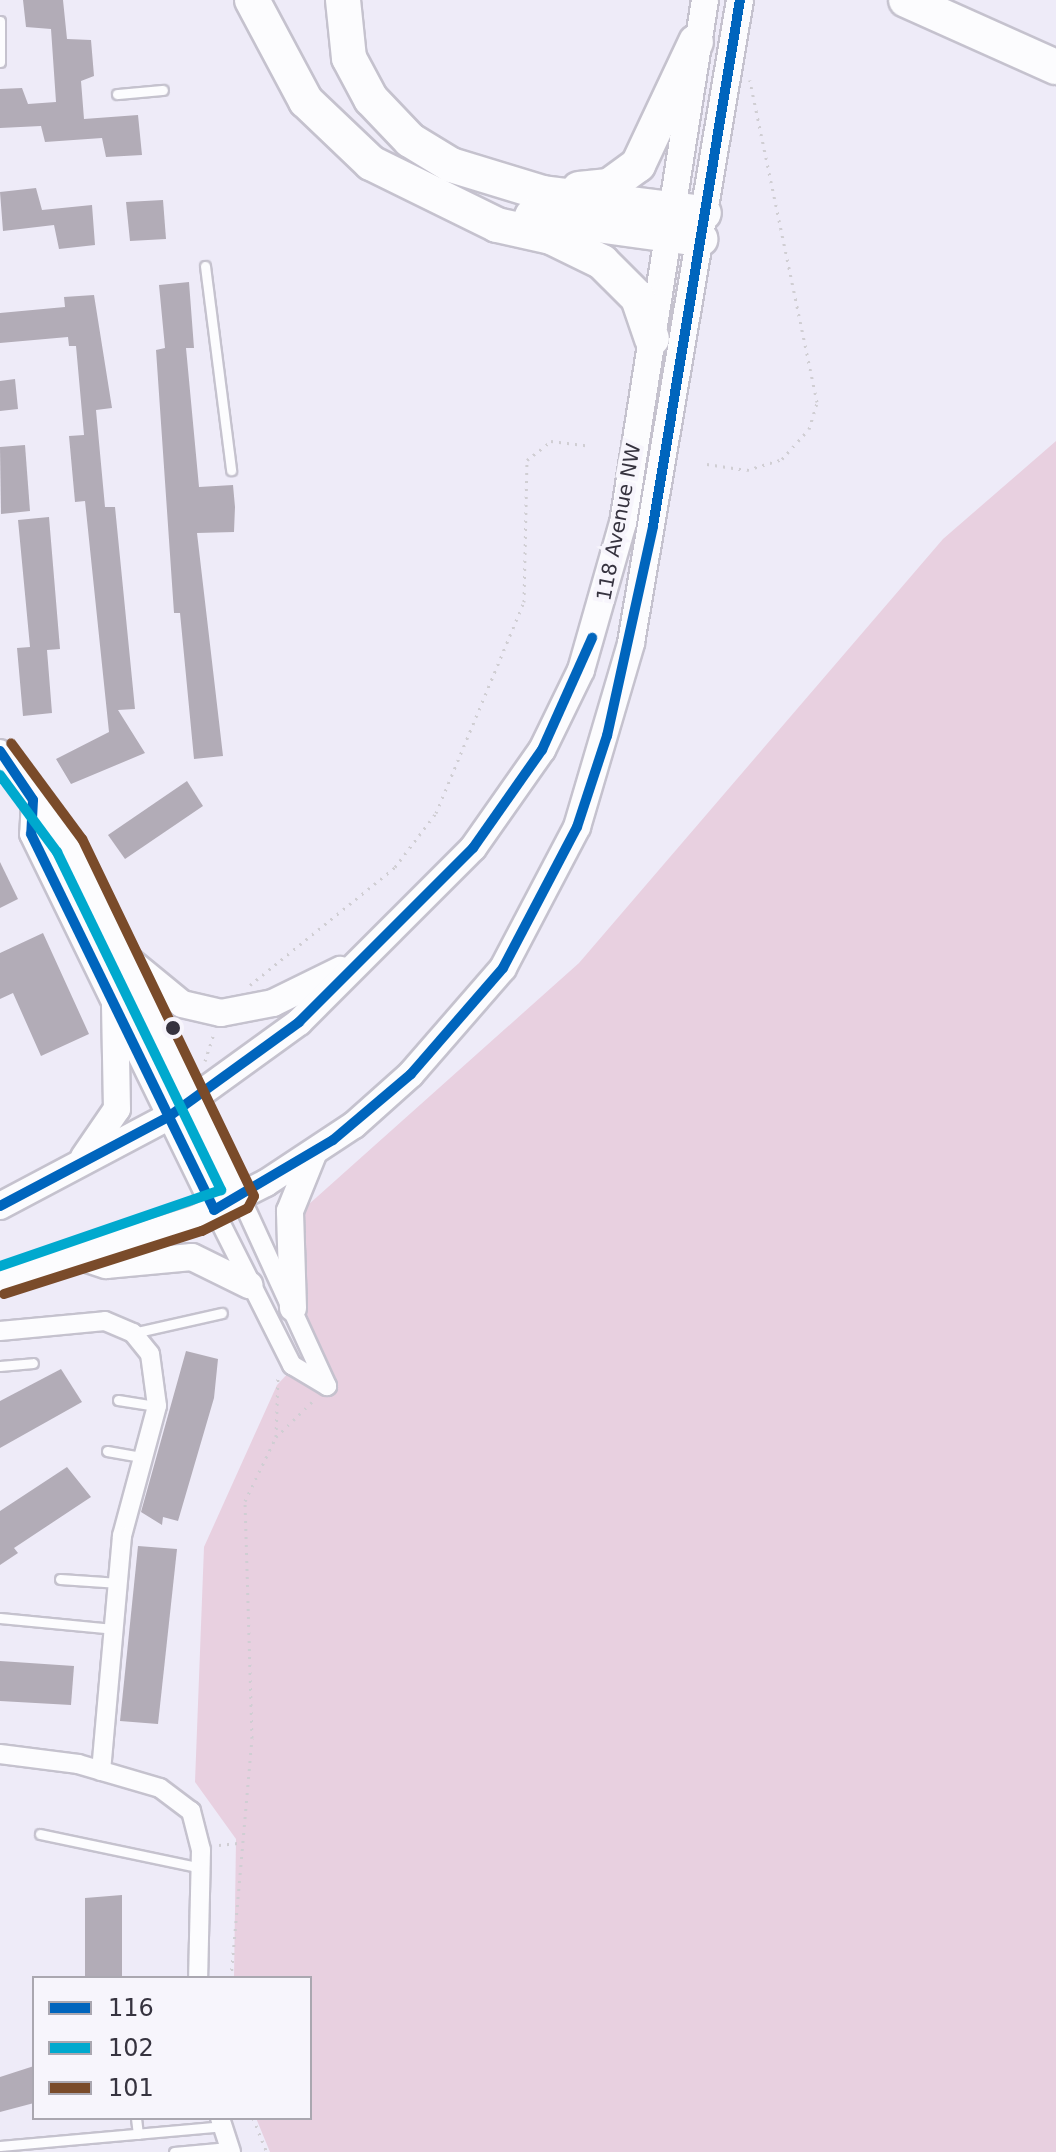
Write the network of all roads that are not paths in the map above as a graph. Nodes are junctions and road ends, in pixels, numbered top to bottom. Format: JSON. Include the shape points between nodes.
{"nodes":[{"id":1,"x":252,"y":0,"type":"edge"},
{"id":2,"x":343,"y":0,"type":"edge"},
{"id":3,"x":705,"y":0,"type":"edge"},
{"id":4,"x":740,"y":0,"type":"edge"},
{"id":5,"x":906,"y":0,"type":"edge"},
{"id":6,"x":949,"y":0,"type":"edge"},
{"id":7,"x":0,"y":21,"type":"edge"},
{"id":8,"x":696,"y":42,"type":"junction"},
{"id":9,"x":1056,"y":52,"type":"edge"},
{"id":10,"x":0,"y":62,"type":"edge"},
{"id":11,"x":1056,"y":67,"type":"edge"},
{"id":12,"x":163,"y":90,"type":"dead end"},
{"id":13,"x":117,"y":94,"type":"dead end"},
{"id":14,"x":543,"y":193,"type":"junction"},
{"id":15,"x":445,"y":201,"type":"junction"},
{"id":16,"x":686,"y":224,"type":"junction"},
{"id":17,"x":205,"y":266,"type":"dead end"},
{"id":18,"x":652,"y":339,"type":"junction"},
{"id":19,"x":231,"y":470,"type":"dead end"},
{"id":20,"x":0,"y":751,"type":"edge"},
{"id":21,"x":33,"y":800,"type":"junction"},
{"id":22,"x":120,"y":953,"type":"junction"},
{"id":23,"x":364,"y":957,"type":"junction"},
{"id":24,"x":115,"y":1004,"type":"junction"},
{"id":25,"x":193,"y":1101,"type":"junction"},
{"id":26,"x":168,"y":1117,"type":"junction"},
{"id":27,"x":313,"y":1154,"type":"junction"},
{"id":28,"x":63,"y":1179,"type":"junction"},
{"id":29,"x":240,"y":1196,"type":"junction"},
{"id":30,"x":0,"y":1206,"type":"edge"},
{"id":31,"x":214,"y":1210,"type":"junction"},
{"id":32,"x":80,"y":1257,"type":"junction"},
{"id":33,"x":0,"y":1281,"type":"edge"},
{"id":34,"x":249,"y":1285,"type":"junction"},
{"id":35,"x":293,"y":1308,"type":"junction"},
{"id":36,"x":222,"y":1313,"type":"dead end"},
{"id":37,"x":0,"y":1331,"type":"edge"},
{"id":38,"x":133,"y":1333,"type":"junction"},
{"id":39,"x":33,"y":1363,"type":"dead end"},
{"id":40,"x":0,"y":1366,"type":"edge"},
{"id":41,"x":118,"y":1400,"type":"dead end"},
{"id":42,"x":157,"y":1406,"type":"junction"},
{"id":43,"x":107,"y":1451,"type":"dead end"},
{"id":44,"x":142,"y":1457,"type":"junction"},
{"id":45,"x":60,"y":1579,"type":"dead end"},
{"id":46,"x":119,"y":1583,"type":"junction"},
{"id":47,"x":0,"y":1618,"type":"edge"},
{"id":48,"x":115,"y":1629,"type":"junction"},
{"id":49,"x":0,"y":1754,"type":"edge"},
{"id":50,"x":101,"y":1771,"type":"junction"},
{"id":51,"x":40,"y":1834,"type":"dead end"},
{"id":52,"x":201,"y":1868,"type":"junction"},
{"id":53,"x":198,"y":1976,"type":"edge"},
{"id":54,"x":136,"y":2120,"type":"edge"},
{"id":55,"x":221,"y":2122,"type":"edge"},
{"id":56,"x":138,"y":2134,"type":"junction"},
{"id":57,"x":0,"y":2146,"type":"edge"},
{"id":58,"x":230,"y":2150,"type":"edge"},
{"id":59,"x":174,"y":2152,"type":"edge"}],
"edges":[{"from":1,"to":15,"type":"highway","via":[[306,101],[371,163]]},
{"from":2,"to":14,"type":"highway","via":[[349,58],[371,99],[410,140],[451,165]]},
{"from":3,"to":8,"type":"main road","name":"118 Avenue NW"},
{"from":4,"to":16,"type":"main road","name":"118 Avenue NW"},
{"from":5,"to":11,"type":"highway"},
{"from":6,"to":9,"type":"highway"},
{"from":7,"to":10,"type":"lane"},
{"from":8,"to":14,"type":"highway","via":[[638,165],[609,186]]},
{"from":8,"to":16,"type":"main road","name":"118 Avenue NW"},
{"from":12,"to":13,"type":"lane"},
{"from":14,"to":16,"type":"highway"},
{"from":15,"to":16,"type":"highway"},
{"from":15,"to":18,"type":"highway","via":[[602,262],[638,298]]},
{"from":16,"to":18,"type":"main road","name":"118 Avenue NW"},
{"from":16,"to":27,"type":"main road","name":"118 Avenue NW","via":[[631,643],[577,827],[503,968],[411,1074]]},
{"from":17,"to":19,"type":"lane"},
{"from":18,"to":23,"type":"main road","name":"118 Avenue NW","via":[[612,571],[560,715],[473,848]]},
{"from":20,"to":21,"type":"street"},
{"from":21,"to":22,"type":"street","via":[[52,814]]},
{"from":21,"to":24,"type":"street","via":[[31,834]]},
{"from":22,"to":23,"type":"main road","via":[[182,1004],[221,1013],[273,1003]]},
{"from":22,"to":25,"type":"street"},
{"from":23,"to":25,"type":"main road","name":"118 Avenue NW","via":[[299,1022]]},
{"from":24,"to":26,"type":"street"},
{"from":24,"to":28,"type":"main road","via":[[117,1109],[102,1140]]},
{"from":25,"to":26,"type":"main road","name":"118 Avenue NW"},
{"from":25,"to":29,"type":"street"},
{"from":26,"to":28,"type":"main road","name":"118 Avenue NW"},
{"from":26,"to":31,"type":"street"},
{"from":27,"to":29,"type":"main road","name":"118 Avenue NW"},
{"from":27,"to":35,"type":"main road","via":[[290,1211]]},
{"from":28,"to":30,"type":"main road","name":"118 Avenue NW"},
{"from":29,"to":31,"type":"main road","name":"118 Avenue NW"},
{"from":29,"to":35,"type":"street"},
{"from":31,"to":32,"type":"main road","name":"118 Avenue NW"},
{"from":31,"to":34,"type":"street"},
{"from":32,"to":33,"type":"main road","name":"118 Avenue NW"},
{"from":32,"to":34,"type":"main road","via":[[106,1265],[192,1257]]},
{"from":34,"to":35,"type":"street","via":[[292,1365],[327,1386]]},
{"from":36,"to":38,"type":"lane"},
{"from":37,"to":38,"type":"street","via":[[105,1321]]},
{"from":38,"to":42,"type":"street","via":[[150,1354]]},
{"from":39,"to":40,"type":"lane"},
{"from":41,"to":42,"type":"lane"},
{"from":42,"to":44,"type":"street"},
{"from":43,"to":44,"type":"lane"},
{"from":44,"to":46,"type":"street"},
{"from":45,"to":46,"type":"lane"},
{"from":46,"to":48,"type":"street"},
{"from":47,"to":48,"type":"lane"},
{"from":48,"to":50,"type":"street"},
{"from":49,"to":50,"type":"street"},
{"from":50,"to":52,"type":"street","via":[[160,1788],[191,1811]]},
{"from":51,"to":52,"type":"lane"},
{"from":52,"to":53,"type":"street"},
{"from":54,"to":56,"type":"lane"},
{"from":55,"to":56,"type":"lane"},
{"from":55,"to":58,"type":"street"},
{"from":56,"to":57,"type":"lane"},
{"from":58,"to":59,"type":"lane"}]}
